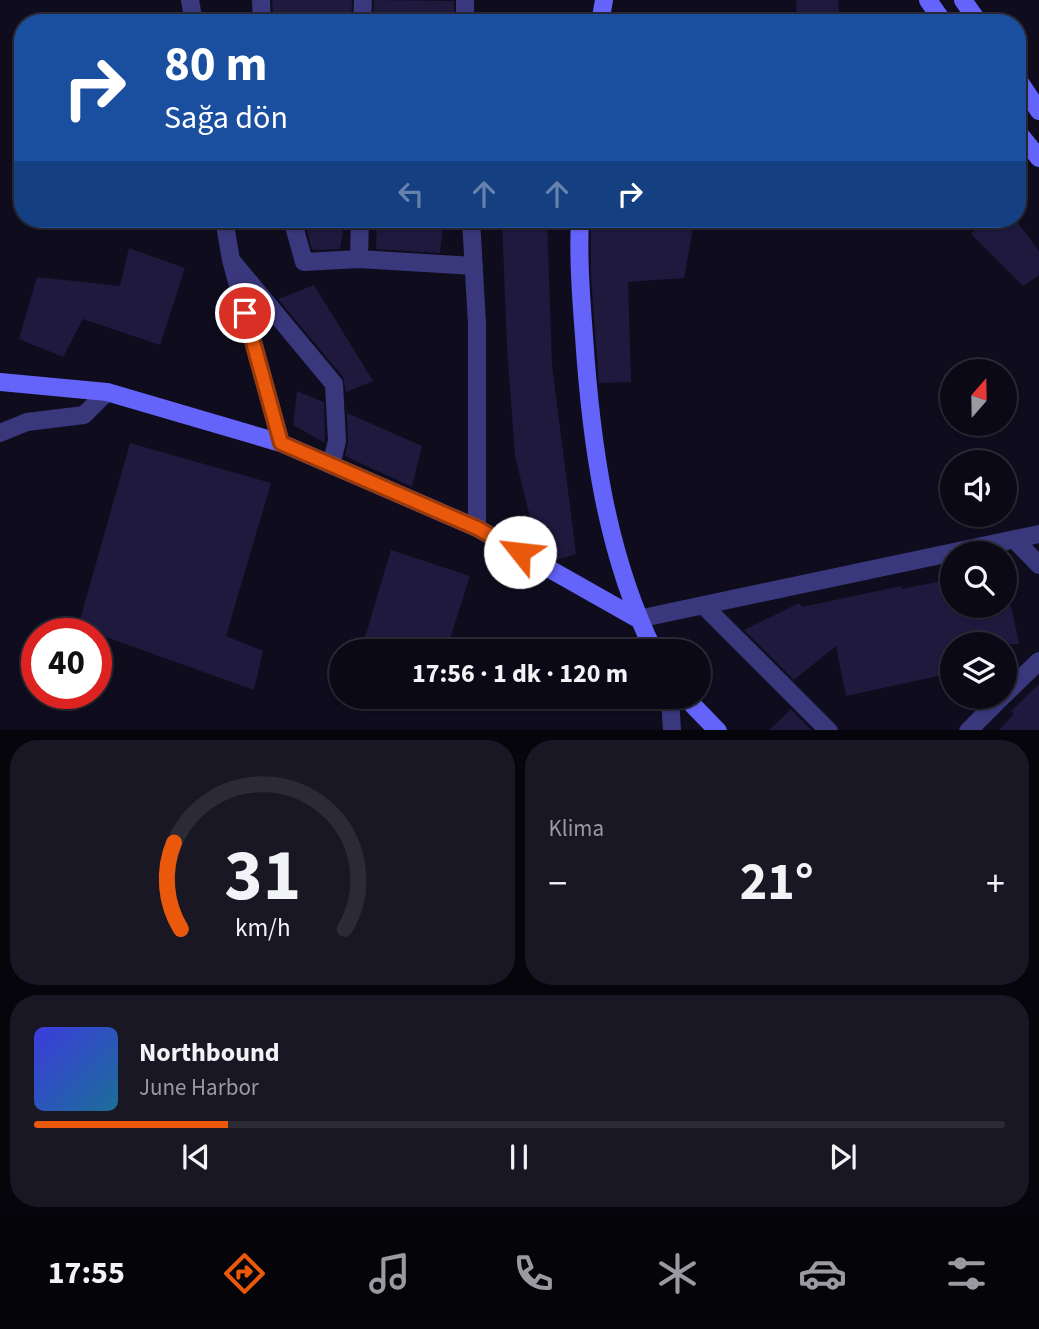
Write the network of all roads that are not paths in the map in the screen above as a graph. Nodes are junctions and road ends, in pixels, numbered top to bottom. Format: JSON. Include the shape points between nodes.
{"nodes":[{"id":1,"x":1026,"y":92,"type":"edge"},
{"id":2,"x":1039,"y":111,"type":"edge"},
{"id":3,"x":1026,"y":142,"type":"edge"},
{"id":4,"x":1039,"y":158,"type":"edge"},
{"id":5,"x":226,"y":228,"type":"edge"},
{"id":6,"x":295,"y":228,"type":"edge"},
{"id":7,"x":360,"y":228,"type":"edge"},
{"id":8,"x":472,"y":228,"type":"edge"},
{"id":9,"x":580,"y":228,"type":"edge"},
{"id":10,"x":359,"y":259,"type":"junction"},
{"id":11,"x":231,"y":260,"type":"junction"},
{"id":12,"x":474,"y":266,"type":"junction"},
{"id":13,"x":0,"y":382,"type":"edge"},
{"id":14,"x":107,"y":392,"type":"junction"},
{"id":15,"x":0,"y":433,"type":"edge"},
{"id":16,"x":281,"y":443,"type":"junction"},
{"id":17,"x":331,"y":465,"type":"junction"},
{"id":18,"x":477,"y":528,"type":"junction"},
{"id":19,"x":1039,"y":534,"type":"edge"},
{"id":20,"x":1014,"y":539,"type":"junction"},
{"id":21,"x":1039,"y":565,"type":"edge"},
{"id":22,"x":703,"y":605,"type":"junction"},
{"id":23,"x":638,"y":619,"type":"junction"},
{"id":24,"x":648,"y":639,"type":"edge"},
{"id":25,"x":1039,"y":661,"type":"edge"},
{"id":26,"x":1017,"y":683,"type":"edge"},
{"id":27,"x":671,"y":709,"type":"edge"},
{"id":28,"x":697,"y":709,"type":"edge"},
{"id":29,"x":990,"y":709,"type":"edge"},
{"id":30,"x":672,"y":730,"type":"edge"},
{"id":31,"x":718,"y":730,"type":"edge"},
{"id":32,"x":829,"y":730,"type":"edge"},
{"id":33,"x":968,"y":730,"type":"edge"}],
"edges":[{"from":1,"to":2,"type":"street"},
{"from":3,"to":4,"type":"street"},
{"from":5,"to":11,"type":"street"},
{"from":6,"to":10,"type":"street","via":[[304,262]]},
{"from":7,"to":10,"type":"street"},
{"from":8,"to":12,"type":"street"},
{"from":9,"to":23,"type":"street","via":[[587,384],[596,451],[606,510]]},
{"from":10,"to":12,"type":"street"},
{"from":11,"to":16,"type":"street"},
{"from":11,"to":17,"type":"street","via":[[334,384],[337,441]]},
{"from":12,"to":18,"type":"street"},
{"from":13,"to":14,"type":"street"},
{"from":14,"to":15,"type":"street","via":[[84,415],[27,422]]},
{"from":14,"to":16,"type":"street"},
{"from":16,"to":17,"type":"street"},
{"from":17,"to":18,"type":"street"},
{"from":18,"to":23,"type":"street"},
{"from":19,"to":20,"type":"street"},
{"from":20,"to":21,"type":"street"},
{"from":20,"to":22,"type":"street"},
{"from":22,"to":23,"type":"street"},
{"from":22,"to":32,"type":"street"},
{"from":23,"to":24,"type":"street"},
{"from":25,"to":26,"type":"street"},
{"from":27,"to":30,"type":"street"},
{"from":28,"to":31,"type":"street"},
{"from":29,"to":33,"type":"street"}]}
